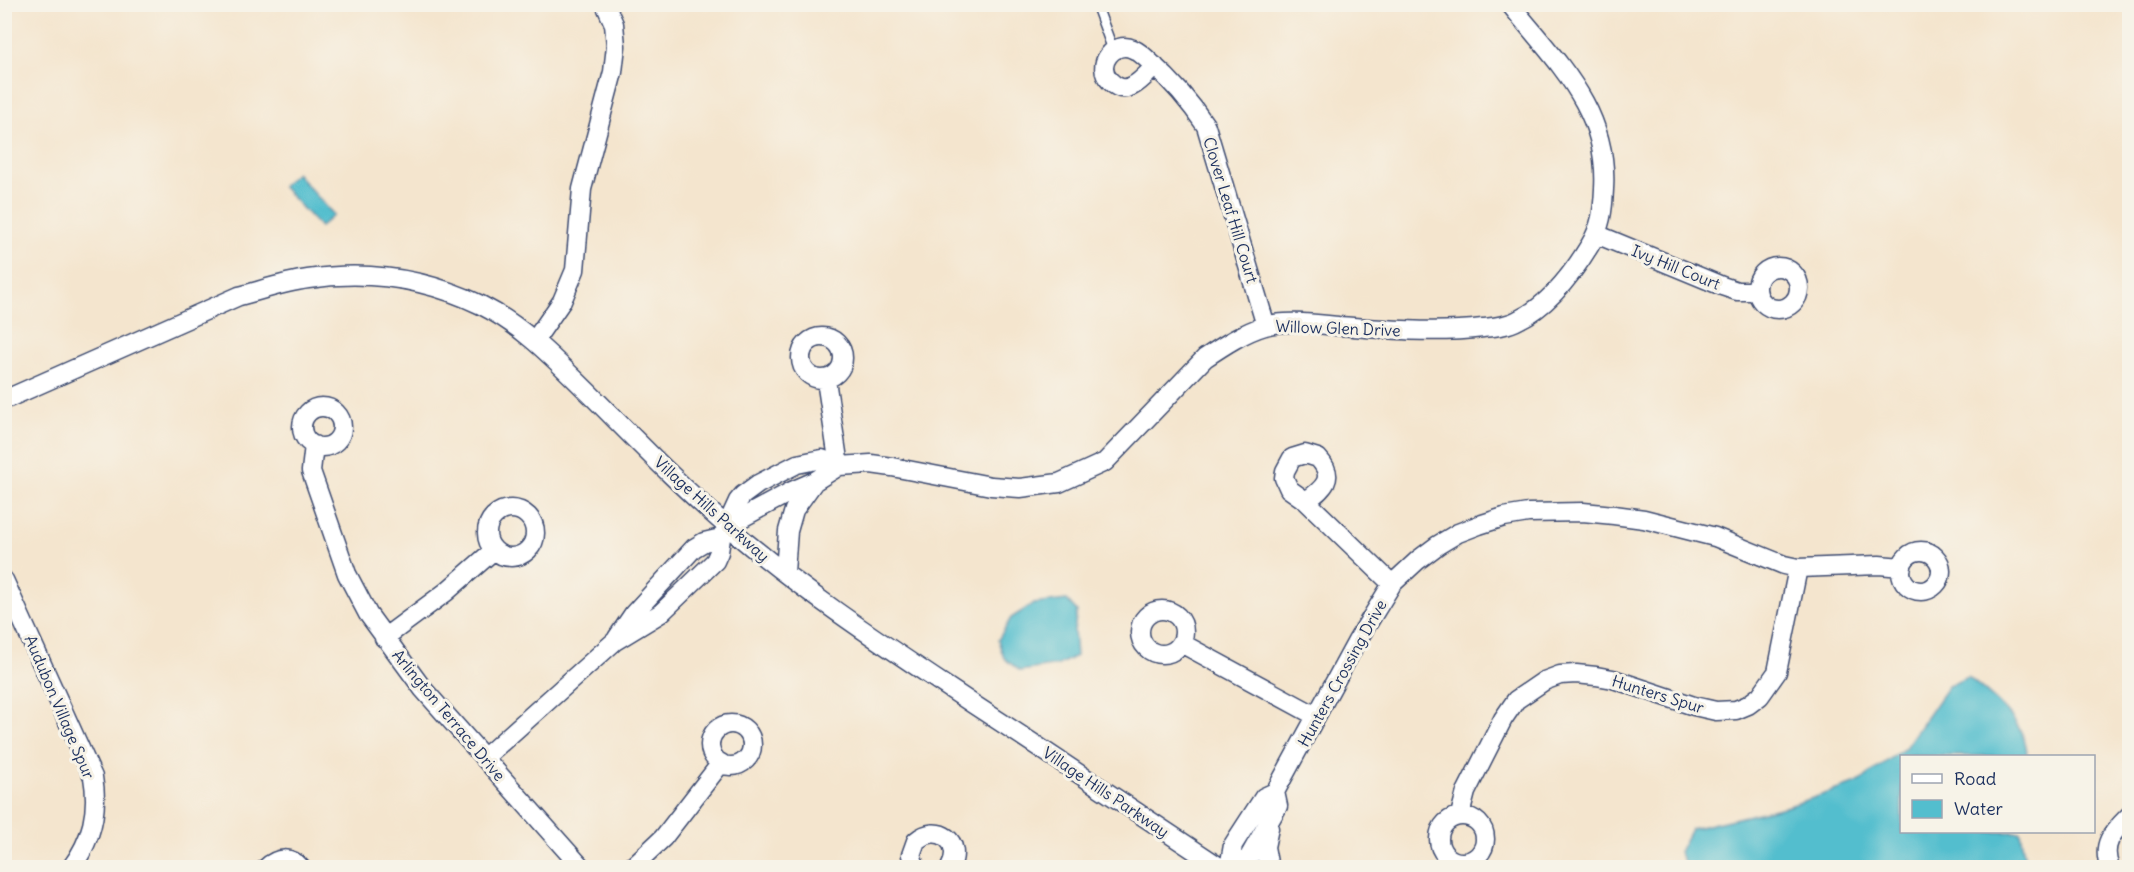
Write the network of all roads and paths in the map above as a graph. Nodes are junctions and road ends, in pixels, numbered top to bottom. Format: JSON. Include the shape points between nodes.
{"nodes":[{"id":1,"x":605,"y":4,"type":"edge"},
{"id":2,"x":1096,"y":4,"type":"edge"},
{"id":3,"x":1510,"y":4,"type":"edge"},
{"id":4,"x":1113,"y":50,"type":"junction"},
{"id":5,"x":1155,"y":66,"type":"junction"},
{"id":6,"x":1596,"y":234,"type":"junction"},
{"id":7,"x":1757,"y":291,"type":"dead end"},
{"id":8,"x":1266,"y":326,"type":"junction"},
{"id":9,"x":535,"y":340,"type":"junction"},
{"id":10,"x":826,"y":380,"type":"dead end"},
{"id":11,"x":4,"y":400,"type":"edge"},
{"id":12,"x":314,"y":445,"type":"dead end"},
{"id":13,"x":838,"y":466,"type":"junction"},
{"id":14,"x":815,"y":481,"type":"junction"},
{"id":15,"x":1301,"y":497,"type":"dead end"},
{"id":16,"x":724,"y":532,"type":"junction"},
{"id":17,"x":494,"y":550,"type":"dead end"},
{"id":18,"x":1902,"y":567,"type":"dead end"},
{"id":19,"x":1798,"y":568,"type":"junction"},
{"id":20,"x":784,"y":572,"type":"junction"},
{"id":21,"x":4,"y":580,"type":"edge"},
{"id":22,"x":1392,"y":584,"type":"junction"},
{"id":23,"x":384,"y":638,"type":"junction"},
{"id":24,"x":1181,"y":643,"type":"dead end"},
{"id":25,"x":1316,"y":716,"type":"junction"},
{"id":26,"x":484,"y":758,"type":"junction"},
{"id":27,"x":721,"y":763,"type":"dead end"},
{"id":28,"x":1275,"y":792,"type":"junction"},
{"id":29,"x":1460,"y":815,"type":"dead end"},
{"id":30,"x":2130,"y":815,"type":"edge"},
{"id":31,"x":1272,"y":816,"type":"junction"},
{"id":32,"x":909,"y":866,"type":"edge"},
{"id":33,"x":71,"y":867,"type":"edge"},
{"id":34,"x":266,"y":867,"type":"edge"},
{"id":35,"x":301,"y":867,"type":"edge"},
{"id":36,"x":582,"y":867,"type":"edge"},
{"id":37,"x":631,"y":867,"type":"edge"},
{"id":38,"x":950,"y":867,"type":"edge"},
{"id":39,"x":1221,"y":867,"type":"edge"},
{"id":40,"x":1229,"y":867,"type":"edge"},
{"id":41,"x":1235,"y":867,"type":"edge"},
{"id":42,"x":1269,"y":867,"type":"edge"},
{"id":43,"x":2110,"y":867,"type":"edge"}],
"edges":[{"from":1,"to":9,"type":"street","via":[[614,24],[616,46],[582,189],[574,270],[562,301]]},
{"from":2,"to":4,"type":"lane"},
{"from":3,"to":6,"type":"street","name":"Willow Glen Drive","via":[[1590,109],[1605,175],[1602,218]]},
{"from":4,"to":5,"type":"street","name":"Clover Leaf Hill Court","via":[[1134,49]]},
{"from":4,"to":5,"type":"street","via":[[1104,63],[1104,71],[1120,88],[1134,86]]},
{"from":5,"to":8,"type":"street","name":"Clover Leaf Hill Court","via":[[1189,100],[1211,137]]},
{"from":6,"to":7,"type":"street","name":"Ivy Hill Court","via":[[1722,286]]},
{"from":6,"to":8,"type":"street","name":"Willow Glen Drive","via":[[1564,281],[1537,308],[1517,321],[1495,327],[1434,332],[1301,323]]},
{"from":8,"to":13,"type":"street","name":"Willow Glen Drive","via":[[1205,358],[1105,462],[1059,483],[1020,488],[991,486],[871,464]]},
{"from":9,"to":11,"type":"street","name":"Village Hills Parkway","via":[[479,304],[416,281],[383,276],[310,278],[239,296]]},
{"from":9,"to":16,"type":"street","name":"Village Hills Parkway"},
{"from":10,"to":13,"type":"street"},
{"from":12,"to":23,"type":"street","name":"Arlington Terrace Drive","via":[[311,471],[347,574]]},
{"from":13,"to":14,"type":"street","name":"Willow Glen Drive"},
{"from":13,"to":16,"type":"street","name":"Willow Glen Drive","via":[[822,459],[797,464],[758,484],[738,501]]},
{"from":14,"to":16,"type":"street","name":"Willow Glen Drive"},
{"from":14,"to":20,"type":"street","via":[[794,510]]},
{"from":15,"to":22,"type":"street"},
{"from":16,"to":20,"type":"street","name":"Village Hills Parkway"},
{"from":16,"to":26,"type":"street","via":[[715,561],[662,614],[615,641]]},
{"from":17,"to":23,"type":"street"},
{"from":18,"to":19,"type":"street","name":"Hunters Crossing Drive"},
{"from":19,"to":22,"type":"street","name":"Hunters Crossing Drive","via":[[1715,537],[1644,519],[1551,512],[1504,517],[1458,533],[1418,560]]},
{"from":19,"to":29,"type":"street","name":"Hunters Spur","via":[[1777,672],[1760,696],[1748,705],[1716,711],[1596,676],[1560,675],[1544,681],[1516,700],[1503,719],[1466,792]]},
{"from":20,"to":39,"type":"street","name":"Village Hills Parkway","via":[[864,631]]},
{"from":21,"to":33,"type":"street","name":"Audubon Village Spur","via":[[93,777],[95,814],[90,836]]},
{"from":22,"to":25,"type":"street","name":"Hunters Crossing Drive"},
{"from":23,"to":26,"type":"street","name":"Arlington Terrace Drive"},
{"from":24,"to":25,"type":"street"},
{"from":25,"to":28,"type":"street","name":"Hunters Crossing Drive"},
{"from":26,"to":36,"type":"street","name":"Arlington Terrace Drive"},
{"from":27,"to":37,"type":"street","via":[[663,838]]},
{"from":28,"to":31,"type":"street","name":"Hunters Crossing Drive","via":[[1278,806]]},
{"from":28,"to":40,"type":"street","name":"Hunters Crossing Drive","via":[[1264,797],[1233,845]]},
{"from":30,"to":43,"type":"street","via":[[2112,832],[2107,854]]},
{"from":31,"to":41,"type":"street","name":"Hunters Crossing Drive","via":[[1250,857]]},
{"from":31,"to":42,"type":"street","name":"Hunters Crossing Drive","via":[[1265,847]]},
{"from":32,"to":38,"type":"street","via":[[916,841],[936,833],[953,846],[955,854]]},
{"from":34,"to":35,"type":"street","via":[[286,859]]}]}
